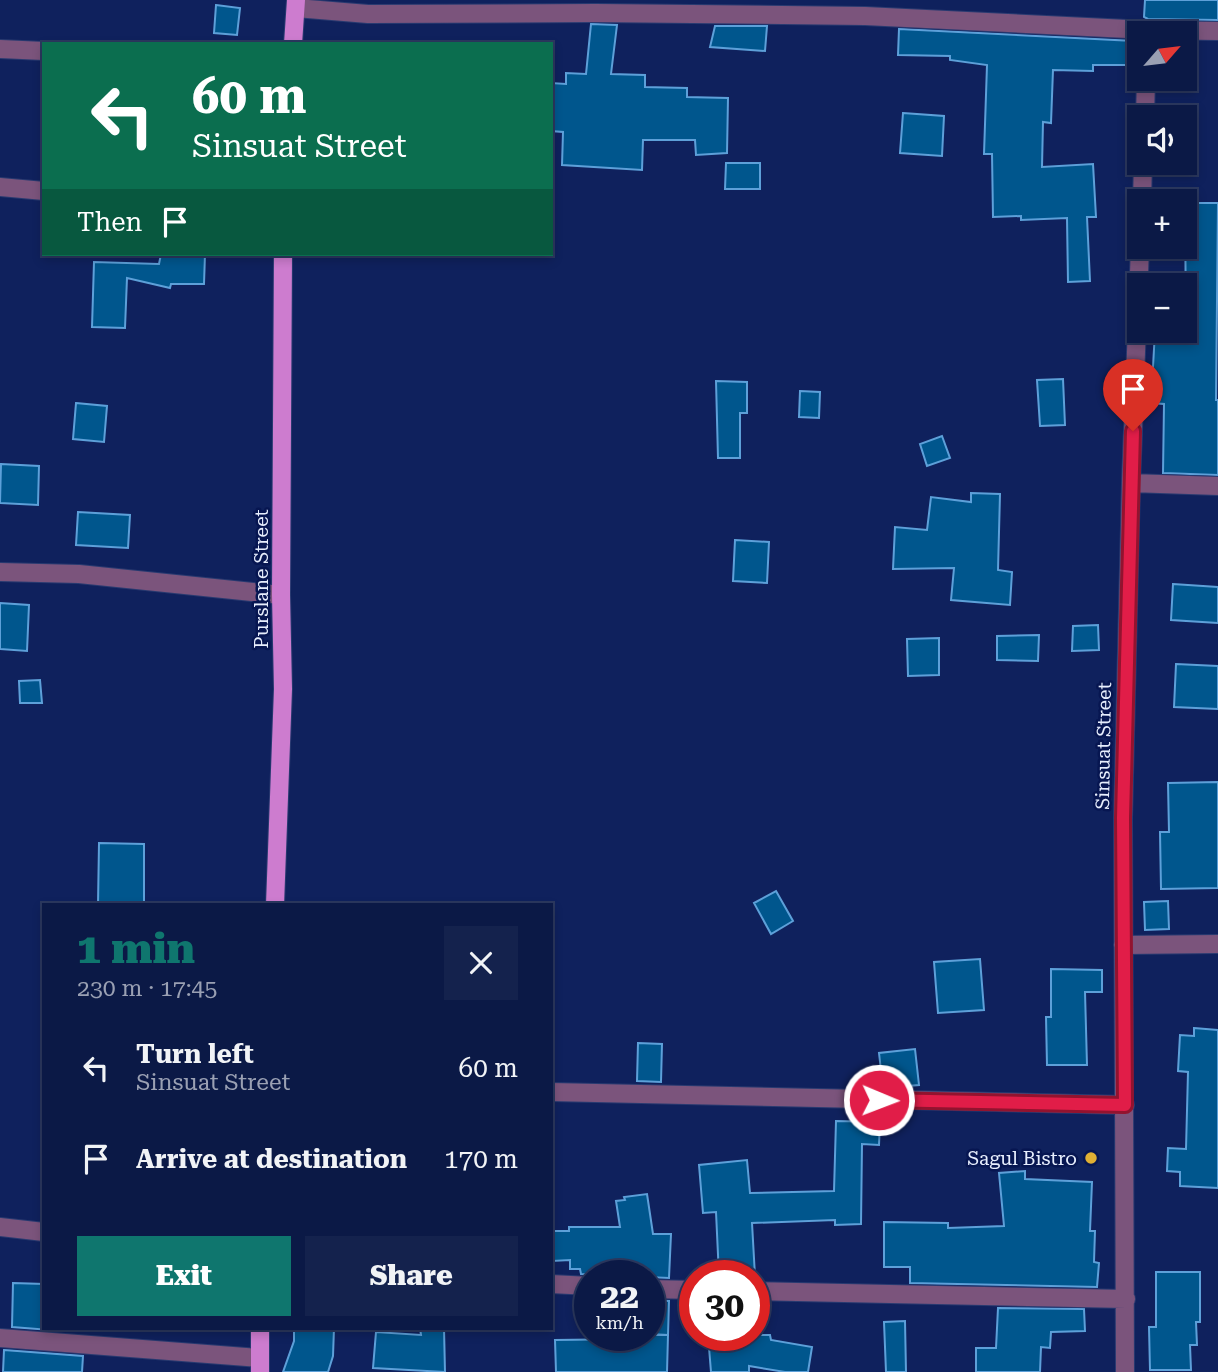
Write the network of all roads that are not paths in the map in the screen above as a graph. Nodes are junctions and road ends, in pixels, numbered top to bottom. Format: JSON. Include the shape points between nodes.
{"nodes":[{"id":1,"x":296,"y":4,"type":"edge"},
{"id":2,"x":1127,"y":31,"type":"edge"},
{"id":3,"x":1197,"y":31,"type":"edge"},
{"id":4,"x":1218,"y":31,"type":"edge"},
{"id":5,"x":293,"y":42,"type":"edge"},
{"id":6,"x":0,"y":49,"type":"edge"},
{"id":7,"x":42,"y":51,"type":"edge"},
{"id":8,"x":0,"y":187,"type":"edge"},
{"id":9,"x":42,"y":191,"type":"edge"},
{"id":10,"x":284,"y":256,"type":"edge"},
{"id":11,"x":1140,"y":259,"type":"edge"},
{"id":12,"x":1131,"y":483,"type":"junction"},
{"id":13,"x":1218,"y":486,"type":"edge"},
{"id":14,"x":0,"y":572,"type":"edge"},
{"id":15,"x":281,"y":595,"type":"junction"},
{"id":16,"x":275,"y":903,"type":"edge"},
{"id":17,"x":1218,"y":944,"type":"edge"},
{"id":18,"x":1124,"y":945,"type":"junction"},
{"id":19,"x":553,"y":1092,"type":"edge"},
{"id":20,"x":1125,"y":1105,"type":"junction"},
{"id":21,"x":0,"y":1227,"type":"edge"},
{"id":22,"x":42,"y":1232,"type":"edge"},
{"id":23,"x":553,"y":1284,"type":"edge"},
{"id":24,"x":574,"y":1285,"type":"edge"},
{"id":25,"x":770,"y":1291,"type":"edge"},
{"id":26,"x":1126,"y":1299,"type":"junction"},
{"id":27,"x":260,"y":1330,"type":"edge"},
{"id":28,"x":0,"y":1338,"type":"edge"},
{"id":29,"x":259,"y":1365,"type":"edge"},
{"id":30,"x":1125,"y":1372,"type":"edge"}],
"edges":[{"from":1,"to":2,"type":"street","via":[[368,14],[865,16]]},
{"from":1,"to":5,"type":"main road"},
{"from":3,"to":4,"type":"street"},
{"from":6,"to":7,"type":"street"},
{"from":8,"to":9,"type":"street"},
{"from":10,"to":15,"type":"main road","name":"Purslane Street"},
{"from":11,"to":12,"type":"street","name":"Sinsuat Street"},
{"from":12,"to":13,"type":"street"},
{"from":12,"to":18,"type":"street","name":"Sinsuat Street"},
{"from":14,"to":15,"type":"street","via":[[79,574]]},
{"from":15,"to":16,"type":"main road","name":"Purslane Street","via":[[283,689]]},
{"from":17,"to":18,"type":"street"},
{"from":18,"to":20,"type":"street","name":"Sinsuat Street"},
{"from":19,"to":20,"type":"street"},
{"from":20,"to":26,"type":"street","name":"Sinsuat Street"},
{"from":21,"to":22,"type":"street"},
{"from":23,"to":24,"type":"street"},
{"from":25,"to":26,"type":"street"},
{"from":26,"to":30,"type":"street","name":"Sinsuat Street"},
{"from":27,"to":29,"type":"main road"},
{"from":28,"to":29,"type":"street"}]}
